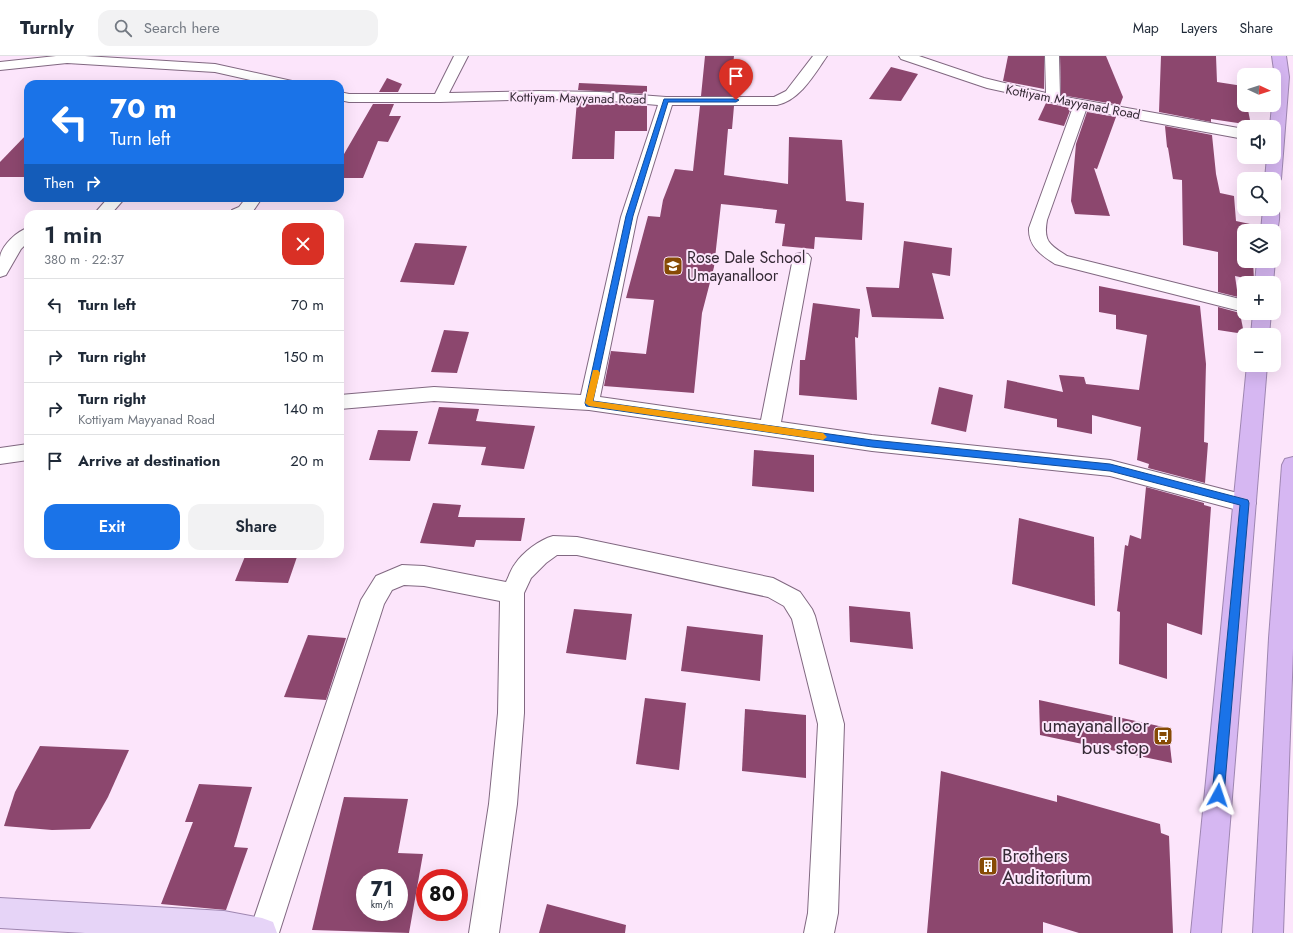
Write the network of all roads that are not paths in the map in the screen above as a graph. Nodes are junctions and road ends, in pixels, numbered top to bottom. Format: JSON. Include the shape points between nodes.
{"nodes":[{"id":1,"x":224,"y":56,"type":"edge"},
{"id":2,"x":461,"y":56,"type":"edge"},
{"id":3,"x":820,"y":56,"type":"edge"},
{"id":4,"x":906,"y":56,"type":"edge"},
{"id":5,"x":1052,"y":56,"type":"edge"},
{"id":6,"x":1279,"y":56,"type":"edge"},
{"id":7,"x":0,"y":66,"type":"edge"},
{"id":8,"x":211,"y":74,"type":"junction"},
{"id":9,"x":257,"y":80,"type":"edge"},
{"id":10,"x":344,"y":97,"type":"edge"},
{"id":11,"x":440,"y":98,"type":"junction"},
{"id":12,"x":1053,"y":99,"type":"junction"},
{"id":13,"x":666,"y":101,"type":"junction"},
{"id":14,"x":1081,"y":105,"type":"junction"},
{"id":15,"x":1277,"y":120,"type":"edge"},
{"id":16,"x":1237,"y":133,"type":"edge"},
{"id":17,"x":113,"y":202,"type":"edge"},
{"id":18,"x":251,"y":202,"type":"edge"},
{"id":19,"x":106,"y":210,"type":"edge"},
{"id":20,"x":245,"y":210,"type":"edge"},
{"id":21,"x":24,"y":237,"type":"edge"},
{"id":22,"x":802,"y":258,"type":"dead end"},
{"id":23,"x":0,"y":271,"type":"edge"},
{"id":24,"x":1237,"y":304,"type":"edge"},
{"id":25,"x":1256,"y":372,"type":"edge"},
{"id":26,"x":344,"y":402,"type":"edge"},
{"id":27,"x":589,"y":403,"type":"junction"},
{"id":28,"x":769,"y":429,"type":"junction"},
{"id":29,"x":24,"y":453,"type":"edge"},
{"id":30,"x":0,"y":456,"type":"edge"},
{"id":31,"x":1293,"y":465,"type":"edge"},
{"id":32,"x":1245,"y":503,"type":"junction"},
{"id":33,"x":512,"y":593,"type":"junction"},
{"id":34,"x":0,"y":914,"type":"edge"},
{"id":35,"x":263,"y":933,"type":"edge"},
{"id":36,"x":484,"y":933,"type":"edge"},
{"id":37,"x":819,"y":933,"type":"edge"},
{"id":38,"x":1206,"y":933,"type":"edge"},
{"id":39,"x":1268,"y":933,"type":"edge"}],
"edges":[{"from":1,"to":8,"type":"street"},
{"from":2,"to":11,"type":"street"},
{"from":3,"to":13,"type":"street","name":"Kottiyam Mayyanad Road","via":[[791,94],[777,101]]},
{"from":4,"to":12,"type":"street","name":"Kottiyam Mayyanad Road","via":[[1004,88]]},
{"from":5,"to":12,"type":"street"},
{"from":6,"to":15,"type":"highway","via":[[1282,77]]},
{"from":7,"to":8,"type":"street","via":[[66,59]]},
{"from":8,"to":9,"type":"street"},
{"from":10,"to":11,"type":"street","name":"Kottiyam Mayyanad Road"},
{"from":11,"to":13,"type":"street","name":"Kottiyam Mayyanad Road","via":[[585,96]]},
{"from":12,"to":14,"type":"street","name":"Kottiyam Mayyanad Road"},
{"from":13,"to":27,"type":"street","via":[[629,216]]},
{"from":14,"to":16,"type":"street","name":"Kottiyam Mayyanad Road"},
{"from":14,"to":24,"type":"street","via":[[1036,229],[1037,240],[1061,260]]},
{"from":17,"to":19,"type":"street"},
{"from":18,"to":20,"type":"street"},
{"from":21,"to":23,"type":"street","via":[[14,246]]},
{"from":22,"to":28,"type":"street"},
{"from":25,"to":32,"type":"highway"},
{"from":26,"to":27,"type":"street","via":[[434,394]]},
{"from":27,"to":28,"type":"street"},
{"from":28,"to":32,"type":"street","via":[[872,443],[1110,468]]},
{"from":29,"to":30,"type":"street"},
{"from":31,"to":39,"type":"highway","via":[[1281,638]]},
{"from":32,"to":38,"type":"highway"},
{"from":33,"to":35,"type":"street","via":[[424,576],[402,575],[384,583],[373,600]]},
{"from":33,"to":36,"type":"street","via":[[510,720],[504,804]]},
{"from":33,"to":37,"type":"street","via":[[524,571],[538,556],[553,546],[577,546],[773,588],[792,599],[803,616],[831,724],[823,913]]},
{"from":34,"to":35,"type":"main road","via":[[224,926]]}]}
